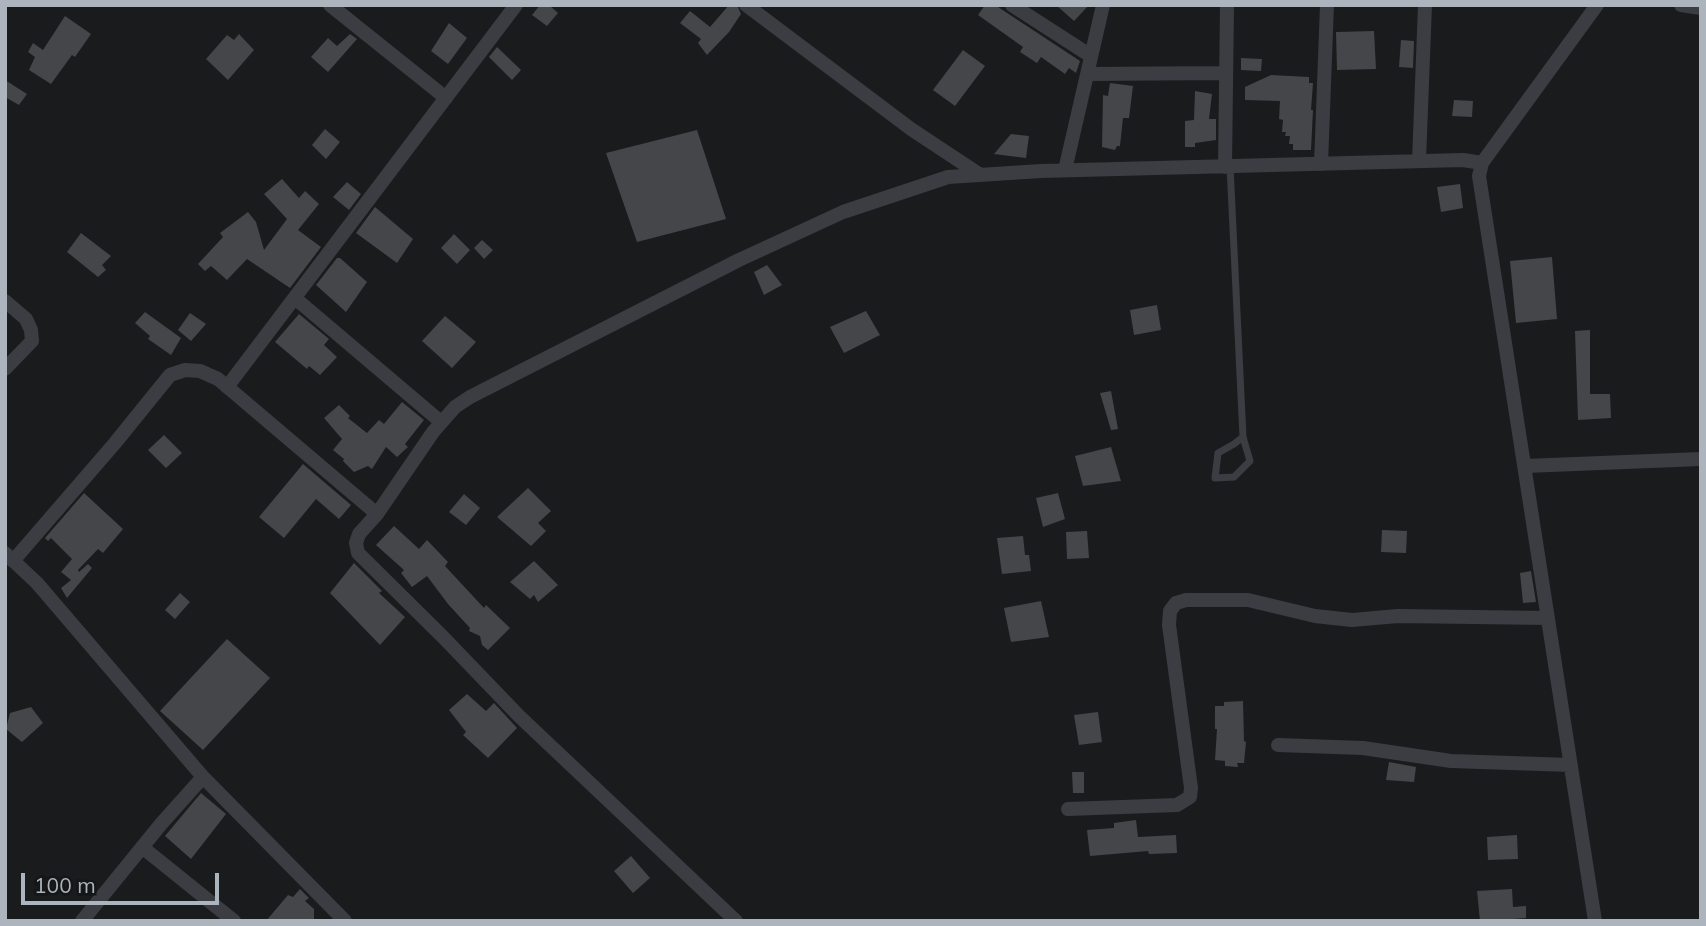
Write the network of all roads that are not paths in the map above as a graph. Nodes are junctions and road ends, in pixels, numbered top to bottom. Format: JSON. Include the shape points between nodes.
{"nodes":[{"id":1,"x":330,"y":5,"type":"edge"},
{"id":2,"x":516,"y":5,"type":"edge"},
{"id":3,"x":746,"y":5,"type":"edge"},
{"id":4,"x":1012,"y":5,"type":"edge"},
{"id":5,"x":1102,"y":5,"type":"edge"},
{"id":6,"x":1227,"y":5,"type":"edge"},
{"id":7,"x":1327,"y":5,"type":"edge"},
{"id":8,"x":1426,"y":5,"type":"edge"},
{"id":9,"x":1597,"y":5,"type":"edge"},
{"id":10,"x":1681,"y":5,"type":"edge"},
{"id":11,"x":1701,"y":8,"type":"edge"},
{"id":12,"x":1091,"y":56,"type":"junction"},
{"id":13,"x":1226,"y":73,"type":"junction"},
{"id":14,"x":1087,"y":74,"type":"junction"},
{"id":15,"x":446,"y":98,"type":"junction"},
{"id":16,"x":1419,"y":161,"type":"junction"},
{"id":17,"x":1482,"y":163,"type":"junction"},
{"id":18,"x":1321,"y":164,"type":"junction"},
{"id":19,"x":1227,"y":167,"type":"junction"},
{"id":20,"x":1065,"y":170,"type":"junction"},
{"id":21,"x":979,"y":174,"type":"junction"},
{"id":22,"x":296,"y":299,"type":"junction"},
{"id":23,"x":5,"y":301,"type":"edge"},
{"id":24,"x":5,"y":369,"type":"edge"},
{"id":25,"x":227,"y":387,"type":"junction"},
{"id":26,"x":441,"y":422,"type":"junction"},
{"id":27,"x":1243,"y":437,"type":"junction"},
{"id":28,"x":1701,"y":459,"type":"edge"},
{"id":29,"x":1525,"y":466,"type":"junction"},
{"id":30,"x":377,"y":514,"type":"junction"},
{"id":31,"x":9,"y":557,"type":"edge"},
{"id":32,"x":1548,"y":618,"type":"junction"},
{"id":33,"x":1278,"y":745,"type":"dead end"},
{"id":34,"x":1570,"y":765,"type":"junction"},
{"id":35,"x":204,"y":777,"type":"junction"},
{"id":36,"x":1068,"y":809,"type":"dead end"},
{"id":37,"x":142,"y":846,"type":"junction"},
{"id":38,"x":82,"y":921,"type":"edge"},
{"id":39,"x":234,"y":921,"type":"edge"},
{"id":40,"x":345,"y":921,"type":"edge"},
{"id":41,"x":736,"y":921,"type":"edge"},
{"id":42,"x":1595,"y":921,"type":"edge"}],
"edges":[{"from":1,"to":15,"type":"street"},
{"from":2,"to":15,"type":"street"},
{"from":3,"to":21,"type":"street"},
{"from":4,"to":12,"type":"street"},
{"from":5,"to":12,"type":"street"},
{"from":6,"to":13,"type":"street"},
{"from":7,"to":18,"type":"street"},
{"from":8,"to":16,"type":"street"},
{"from":9,"to":17,"type":"street"},
{"from":10,"to":11,"type":"street"},
{"from":12,"to":14,"type":"street"},
{"from":13,"to":14,"type":"street"},
{"from":13,"to":19,"type":"street"},
{"from":14,"to":20,"type":"street"},
{"from":15,"to":22,"type":"street"},
{"from":16,"to":17,"type":"street"},
{"from":16,"to":18,"type":"street"},
{"from":17,"to":29,"type":"street","via":[[1479,176]]},
{"from":18,"to":19,"type":"street"},
{"from":19,"to":20,"type":"street"},
{"from":19,"to":27,"type":"lane"},
{"from":20,"to":21,"type":"street"},
{"from":21,"to":26,"type":"street","via":[[948,177],[843,212],[470,397]]},
{"from":22,"to":25,"type":"street"},
{"from":22,"to":26,"type":"street"},
{"from":23,"to":24,"type":"street","via":[[26,319],[32,341]]},
{"from":25,"to":30,"type":"street"},
{"from":25,"to":31,"type":"street","via":[[200,371],[170,375]]},
{"from":26,"to":30,"type":"street"},
{"from":27,"to":27,"type":"lane","via":[[1250,461],[1234,477],[1215,478],[1218,453]]},
{"from":28,"to":29,"type":"street"},
{"from":29,"to":32,"type":"street"},
{"from":30,"to":41,"type":"street","via":[[356,543],[370,568]]},
{"from":31,"to":35,"type":"street","via":[[37,583]]},
{"from":32,"to":34,"type":"street"},
{"from":32,"to":36,"type":"street","via":[[1352,620],[1248,600],[1177,603],[1170,611],[1169,625],[1190,797],[1177,805]]},
{"from":33,"to":34,"type":"street","via":[[1363,748],[1451,761]]},
{"from":34,"to":42,"type":"street"},
{"from":35,"to":37,"type":"street"},
{"from":35,"to":40,"type":"street"},
{"from":37,"to":38,"type":"street"},
{"from":37,"to":39,"type":"street"}]}
